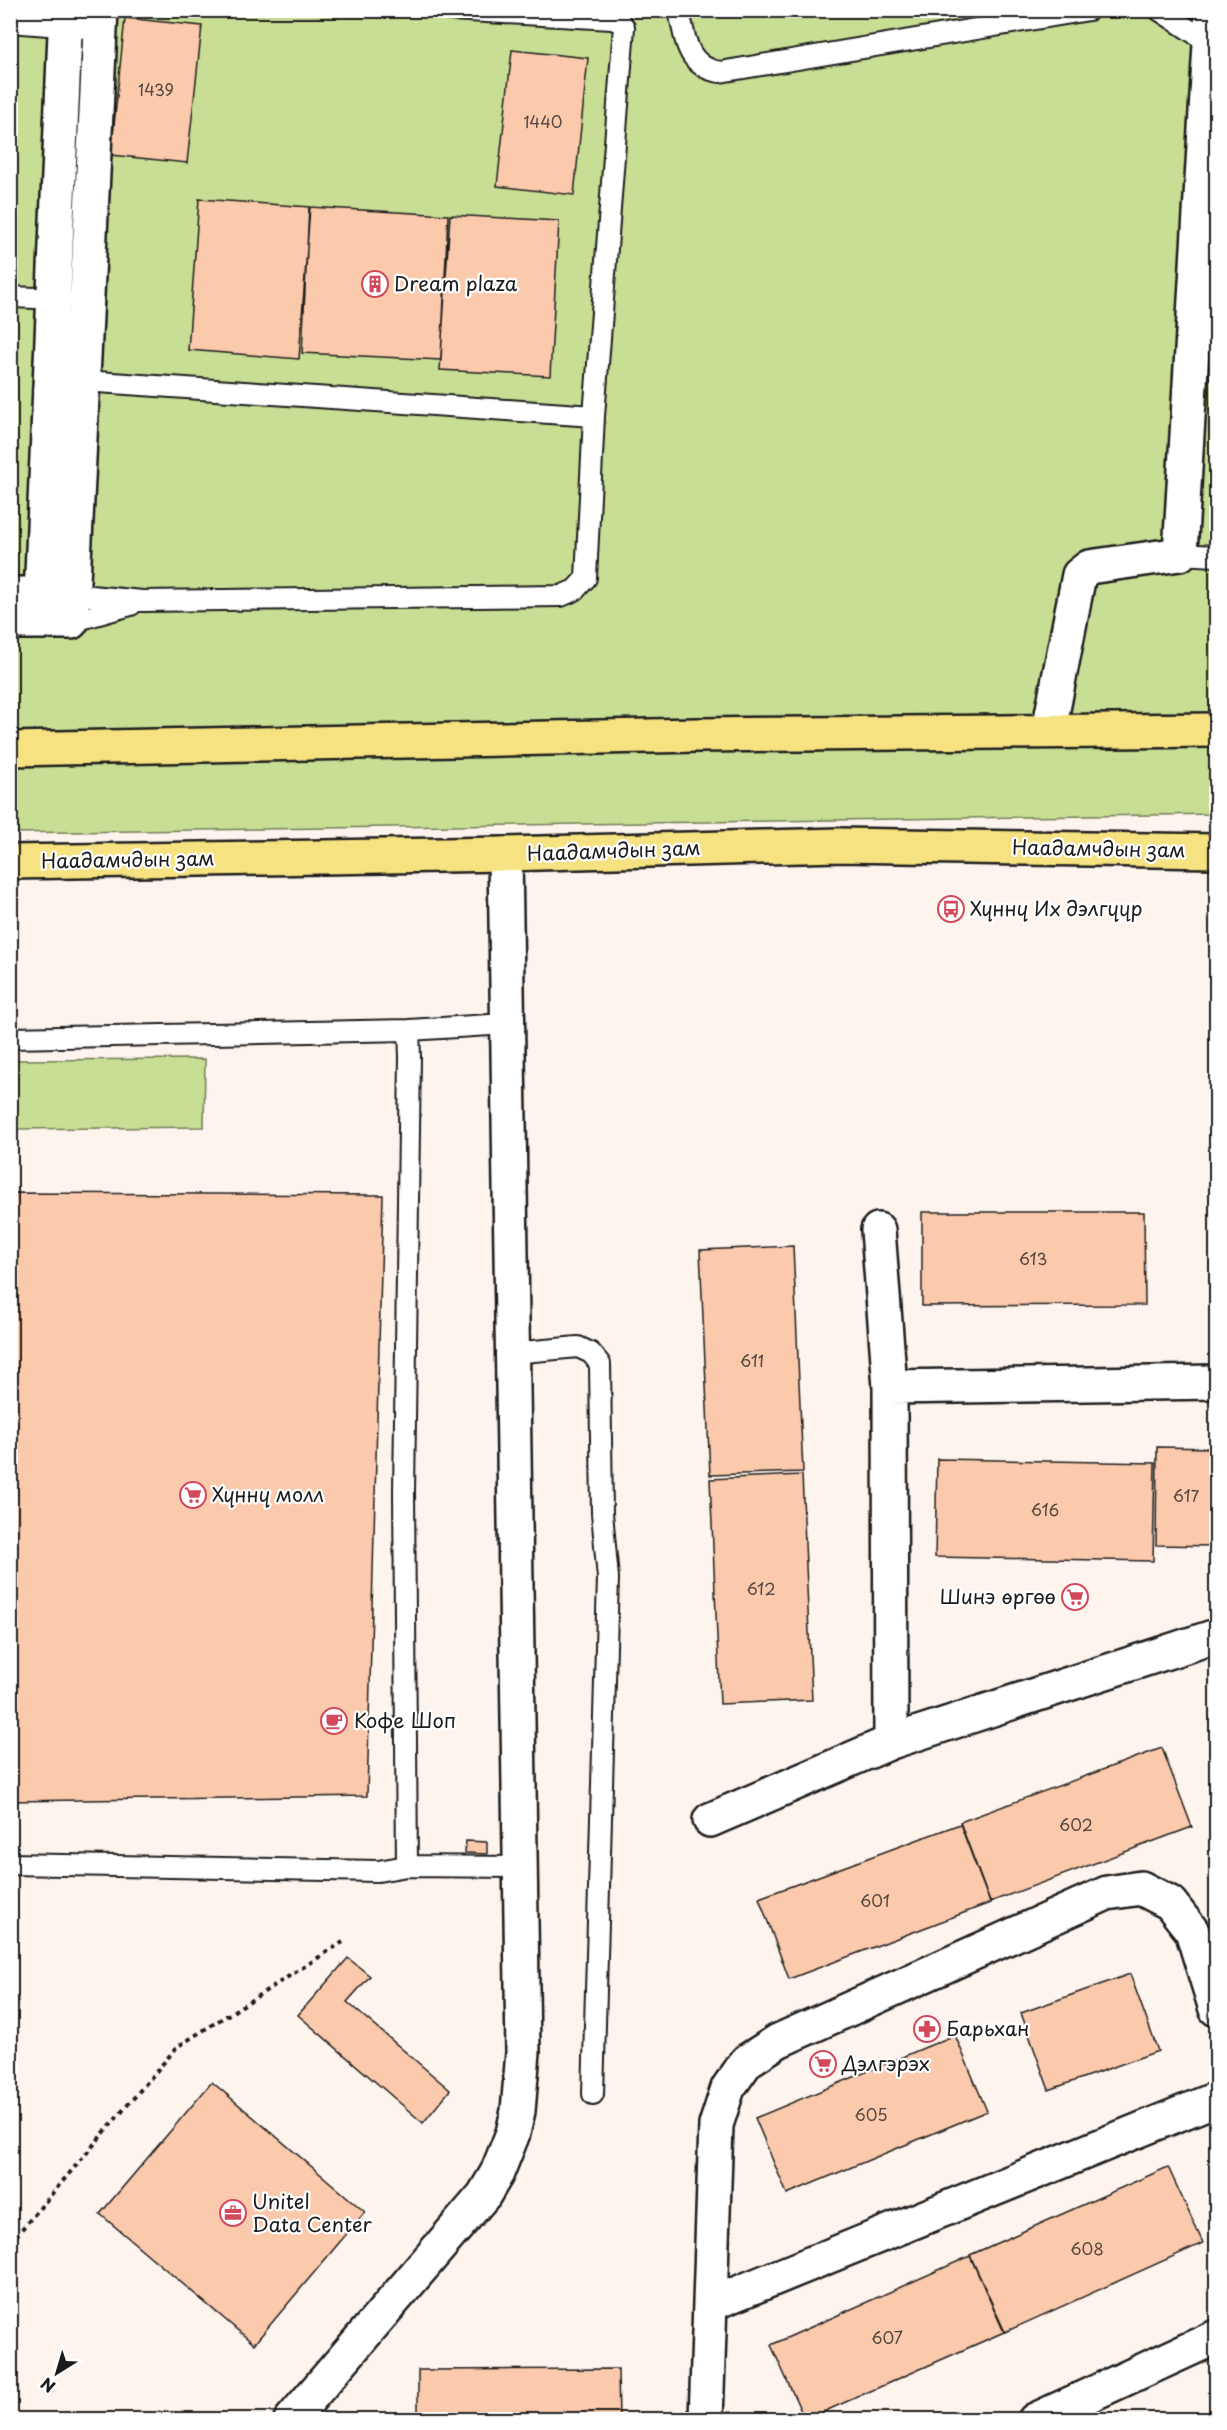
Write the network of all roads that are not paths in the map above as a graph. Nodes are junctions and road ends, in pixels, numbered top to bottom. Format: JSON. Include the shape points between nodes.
{"nodes":[{"id":1,"x":451,"y":10,"type":"edge"},
{"id":2,"x":679,"y":10,"type":"edge"},
{"id":3,"x":1089,"y":10,"type":"edge"},
{"id":4,"x":1159,"y":10,"type":"edge"},
{"id":5,"x":1212,"y":10,"type":"edge"},
{"id":6,"x":66,"y":19,"type":"edge"},
{"id":7,"x":101,"y":20,"type":"edge"},
{"id":8,"x":10,"y":22,"type":"edge"},
{"id":9,"x":1211,"y":44,"type":"junction"},
{"id":10,"x":10,"y":297,"type":"edge"},
{"id":11,"x":54,"y":298,"type":"junction"},
{"id":12,"x":87,"y":300,"type":"junction"},
{"id":13,"x":83,"y":381,"type":"junction"},
{"id":14,"x":594,"y":416,"type":"junction"},
{"id":15,"x":1180,"y":554,"type":"junction"},
{"id":16,"x":1216,"y":556,"type":"edge"},
{"id":17,"x":142,"y":601,"type":"junction"},
{"id":18,"x":41,"y":608,"type":"edge"},
{"id":19,"x":1049,"y":730,"type":"junction"},
{"id":20,"x":1216,"y":730,"type":"edge"},
{"id":21,"x":10,"y":749,"type":"edge"},
{"id":22,"x":1216,"y":850,"type":"edge"},
{"id":23,"x":505,"y":854,"type":"junction"},
{"id":24,"x":10,"y":862,"type":"edge"},
{"id":25,"x":506,"y":1024,"type":"junction"},
{"id":26,"x":409,"y":1030,"type":"junction"},
{"id":27,"x":10,"y":1038,"type":"edge"},
{"id":28,"x":878,"y":1230,"type":"dead end"},
{"id":29,"x":512,"y":1353,"type":"junction"},
{"id":30,"x":1216,"y":1382,"type":"edge"},
{"id":31,"x":890,"y":1387,"type":"junction"},
{"id":32,"x":1216,"y":1636,"type":"edge"},
{"id":33,"x":891,"y":1742,"type":"junction"},
{"id":34,"x":710,"y":1820,"type":"dead end"},
{"id":35,"x":10,"y":1864,"type":"edge"},
{"id":36,"x":407,"y":1866,"type":"junction"},
{"id":37,"x":522,"y":1867,"type":"junction"},
{"id":38,"x":1216,"y":2009,"type":"edge"},
{"id":39,"x":593,"y":2094,"type":"dead end"},
{"id":40,"x":1216,"y":2099,"type":"edge"},
{"id":41,"x":711,"y":2304,"type":"junction"},
{"id":42,"x":1216,"y":2337,"type":"edge"},
{"id":43,"x":291,"y":2420,"type":"edge"},
{"id":44,"x":706,"y":2420,"type":"edge"},
{"id":45,"x":1035,"y":2420,"type":"edge"}],
"edges":[{"from":1,"to":14,"type":"lane","via":[[612,19],[624,27]]},
{"from":2,"to":3,"type":"lane","via":[[693,58],[704,69],[720,72]]},
{"from":4,"to":9,"type":"lane"},
{"from":5,"to":9,"type":"street"},
{"from":6,"to":7,"type":"lane"},
{"from":6,"to":8,"type":"lane"},
{"from":6,"to":11,"type":"street"},
{"from":7,"to":12,"type":"street"},
{"from":9,"to":15,"type":"street"},
{"from":10,"to":11,"type":"lane"},
{"from":11,"to":12,"type":"lane"},
{"from":11,"to":18,"type":"street"},
{"from":12,"to":13,"type":"street"},
{"from":13,"to":14,"type":"lane"},
{"from":13,"to":18,"type":"street"},
{"from":14,"to":17,"type":"lane","via":[[586,578],[561,596]]},
{"from":15,"to":16,"type":"lane"},
{"from":15,"to":19,"type":"street","via":[[1089,567],[1079,575]]},
{"from":17,"to":18,"type":"lane"},
{"from":17,"to":18,"type":"lane"},
{"from":19,"to":20,"type":"highway"},
{"from":19,"to":21,"type":"highway"},
{"from":22,"to":23,"type":"highway","name":"Наадамчдын зам","via":[[839,845]]},
{"from":23,"to":24,"type":"highway","name":"Наадамчдын зам"},
{"from":23,"to":25,"type":"street"},
{"from":25,"to":26,"type":"lane"},
{"from":25,"to":29,"type":"street"},
{"from":26,"to":27,"type":"lane"},
{"from":26,"to":36,"type":"lane","via":[[404,1492]]},
{"from":28,"to":31,"type":"street"},
{"from":29,"to":37,"type":"street"},
{"from":29,"to":39,"type":"lane","via":[[578,1347],[591,1353],[600,1364],[602,1513],[608,1578]]},
{"from":30,"to":31,"type":"street"},
{"from":31,"to":33,"type":"street"},
{"from":32,"to":33,"type":"street"},
{"from":33,"to":34,"type":"street"},
{"from":35,"to":36,"type":"lane","via":[[378,1871]]},
{"from":36,"to":37,"type":"lane"},
{"from":37,"to":43,"type":"street","via":[[523,2052],[518,2111],[506,2153],[484,2195]]},
{"from":38,"to":41,"type":"street","via":[[1192,1930],[1170,1903],[1141,1888],[1107,1893],[778,2042],[747,2061],[728,2088],[716,2125]]},
{"from":40,"to":41,"type":"street"},
{"from":41,"to":44,"type":"street"},
{"from":42,"to":45,"type":"street"}]}
